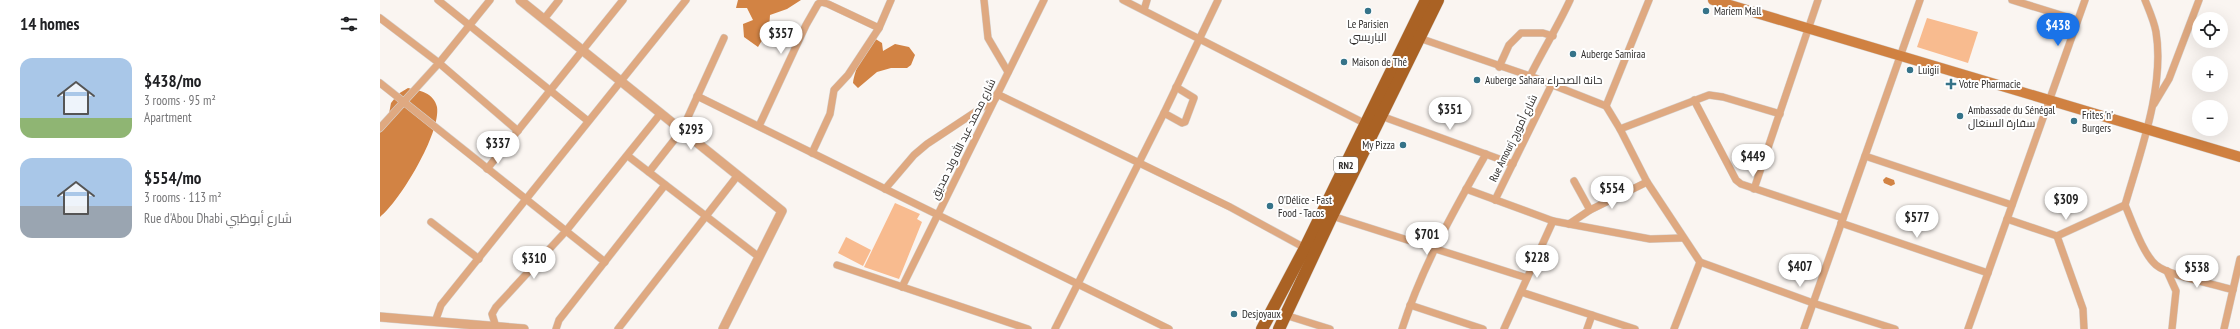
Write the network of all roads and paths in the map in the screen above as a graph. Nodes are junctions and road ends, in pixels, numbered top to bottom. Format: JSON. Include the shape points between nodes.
{"nodes":[{"id":1,"x":438,"y":0,"type":"edge"},
{"id":2,"x":490,"y":0,"type":"edge"},
{"id":3,"x":520,"y":0,"type":"edge"},
{"id":4,"x":559,"y":0,"type":"edge"},
{"id":5,"x":623,"y":0,"type":"edge"},
{"id":6,"x":686,"y":0,"type":"edge"},
{"id":7,"x":891,"y":0,"type":"edge"},
{"id":8,"x":984,"y":0,"type":"edge"},
{"id":9,"x":1044,"y":0,"type":"edge"},
{"id":10,"x":1147,"y":0,"type":"edge"},
{"id":11,"x":1218,"y":0,"type":"edge"},
{"id":12,"x":1428,"y":0,"type":"edge"},
{"id":13,"x":1570,"y":0,"type":"edge"},
{"id":14,"x":1649,"y":0,"type":"edge"},
{"id":15,"x":1712,"y":0,"type":"edge"},
{"id":16,"x":1818,"y":0,"type":"edge"},
{"id":17,"x":1921,"y":0,"type":"edge"},
{"id":18,"x":2012,"y":0,"type":"edge"},
{"id":19,"x":2085,"y":0,"type":"edge"},
{"id":20,"x":2145,"y":0,"type":"edge"},
{"id":21,"x":2199,"y":0,"type":"edge"},
{"id":22,"x":1128,"y":1,"type":"edge"},
{"id":23,"x":1734,"y":3,"type":"edge"},
{"id":24,"x":1144,"y":10,"type":"junction"},
{"id":25,"x":380,"y":18,"type":"edge"},
{"id":26,"x":544,"y":19,"type":"junction"},
{"id":27,"x":2077,"y":20,"type":"junction"},
{"id":28,"x":469,"y":26,"type":"junction"},
{"id":29,"x":879,"y":28,"type":"junction"},
{"id":30,"x":1808,"y":29,"type":"junction"},
{"id":31,"x":1553,"y":36,"type":"junction"},
{"id":32,"x":724,"y":38,"type":"dead end"},
{"id":33,"x":1419,"y":38,"type":"junction"},
{"id":34,"x":1198,"y":40,"type":"junction"},
{"id":35,"x":582,"y":50,"type":"junction"},
{"id":36,"x":1900,"y":56,"type":"junction"},
{"id":37,"x":439,"y":63,"type":"junction"},
{"id":38,"x":1499,"y":67,"type":"junction"},
{"id":39,"x":1008,"y":72,"type":"junction"},
{"id":40,"x":1530,"y":76,"type":"junction"},
{"id":41,"x":621,"y":81,"type":"junction"},
{"id":42,"x":380,"y":83,"type":"edge"},
{"id":43,"x":1551,"y":86,"type":"junction"},
{"id":44,"x":1176,"y":87,"type":"junction"},
{"id":45,"x":551,"y":91,"type":"junction"},
{"id":46,"x":697,"y":96,"type":"junction"},
{"id":47,"x":996,"y":96,"type":"junction"},
{"id":48,"x":1694,"y":100,"type":"junction"},
{"id":49,"x":2049,"y":100,"type":"junction"},
{"id":50,"x":403,"y":101,"type":"junction"},
{"id":51,"x":1606,"y":106,"type":"junction"},
{"id":52,"x":2153,"y":106,"type":"junction"},
{"id":53,"x":661,"y":113,"type":"junction"},
{"id":54,"x":1164,"y":114,"type":"junction"},
{"id":55,"x":1780,"y":114,"type":"junction"},
{"id":56,"x":1381,"y":116,"type":"junction"},
{"id":57,"x":588,"y":121,"type":"junction"},
{"id":58,"x":1366,"y":124,"type":"junction"},
{"id":59,"x":759,"y":126,"type":"junction"},
{"id":60,"x":380,"y":128,"type":"edge"},
{"id":61,"x":1620,"y":129,"type":"junction"},
{"id":62,"x":2146,"y":129,"type":"junction"},
{"id":63,"x":682,"y":130,"type":"junction"},
{"id":64,"x":518,"y":131,"type":"junction"},
{"id":65,"x":812,"y":153,"type":"junction"},
{"id":66,"x":1486,"y":154,"type":"junction"},
{"id":67,"x":628,"y":156,"type":"junction"},
{"id":68,"x":1865,"y":156,"type":"junction"},
{"id":69,"x":2240,"y":157,"type":"edge"},
{"id":70,"x":1139,"y":161,"type":"junction"},
{"id":71,"x":1512,"y":164,"type":"junction"},
{"id":72,"x":488,"y":169,"type":"junction"},
{"id":73,"x":649,"y":172,"type":"junction"},
{"id":74,"x":738,"y":175,"type":"junction"},
{"id":75,"x":1574,"y":181,"type":"dead end"},
{"id":76,"x":1647,"y":182,"type":"junction"},
{"id":77,"x":665,"y":185,"type":"junction"},
{"id":78,"x":885,"y":189,"type":"junction"},
{"id":79,"x":1466,"y":189,"type":"junction"},
{"id":80,"x":1754,"y":189,"type":"junction"},
{"id":81,"x":527,"y":200,"type":"junction"},
{"id":82,"x":1495,"y":200,"type":"junction"},
{"id":83,"x":2012,"y":205,"type":"junction"},
{"id":84,"x":2124,"y":205,"type":"junction"},
{"id":85,"x":1590,"y":210,"type":"junction"},
{"id":86,"x":938,"y":215,"type":"junction"},
{"id":87,"x":706,"y":216,"type":"junction"},
{"id":88,"x":1332,"y":216,"type":"junction"},
{"id":89,"x":2007,"y":219,"type":"junction"},
{"id":90,"x":1842,"y":220,"type":"junction"},
{"id":91,"x":1553,"y":221,"type":"junction"},
{"id":92,"x":431,"y":222,"type":"dead end"},
{"id":93,"x":1569,"y":224,"type":"junction"},
{"id":94,"x":566,"y":231,"type":"junction"},
{"id":95,"x":2057,"y":236,"type":"junction"},
{"id":96,"x":1682,"y":238,"type":"junction"},
{"id":97,"x":1305,"y":248,"type":"junction"},
{"id":98,"x":1435,"y":249,"type":"junction"},
{"id":99,"x":759,"y":257,"type":"junction"},
{"id":100,"x":479,"y":259,"type":"junction"},
{"id":101,"x":2240,"y":260,"type":"edge"},
{"id":102,"x":605,"y":262,"type":"junction"},
{"id":103,"x":1700,"y":262,"type":"junction"},
{"id":104,"x":837,"y":266,"type":"dead end"},
{"id":105,"x":2167,"y":271,"type":"junction"},
{"id":106,"x":1988,"y":273,"type":"junction"},
{"id":107,"x":1527,"y":278,"type":"junction"},
{"id":108,"x":1078,"y":284,"type":"junction"},
{"id":109,"x":902,"y":287,"type":"junction"},
{"id":110,"x":2233,"y":290,"type":"junction"},
{"id":111,"x":1521,"y":292,"type":"junction"},
{"id":112,"x":1813,"y":303,"type":"junction"},
{"id":113,"x":1410,"y":305,"type":"junction"},
{"id":114,"x":1285,"y":315,"type":"junction"},
{"id":115,"x":1592,"y":315,"type":"junction"},
{"id":116,"x":380,"y":317,"type":"edge"},
{"id":117,"x":435,"y":322,"type":"junction"},
{"id":118,"x":496,"y":327,"type":"junction"},
{"id":119,"x":2174,"y":328,"type":"edge"},
{"id":120,"x":524,"y":329,"type":"edge"},
{"id":121,"x":556,"y":329,"type":"edge"},
{"id":122,"x":618,"y":329,"type":"edge"},
{"id":123,"x":723,"y":329,"type":"edge"},
{"id":124,"x":1028,"y":329,"type":"edge"},
{"id":125,"x":1055,"y":329,"type":"edge"},
{"id":126,"x":1169,"y":329,"type":"edge"},
{"id":127,"x":1262,"y":329,"type":"edge"},
{"id":128,"x":1279,"y":329,"type":"edge"},
{"id":129,"x":1330,"y":329,"type":"edge"},
{"id":130,"x":1402,"y":329,"type":"edge"},
{"id":131,"x":1483,"y":329,"type":"edge"},
{"id":132,"x":1504,"y":329,"type":"edge"},
{"id":133,"x":1587,"y":329,"type":"edge"},
{"id":134,"x":1635,"y":329,"type":"edge"},
{"id":135,"x":1674,"y":329,"type":"edge"},
{"id":136,"x":1804,"y":329,"type":"edge"},
{"id":137,"x":1895,"y":329,"type":"edge"},
{"id":138,"x":1968,"y":329,"type":"edge"},
{"id":139,"x":2084,"y":329,"type":"edge"},
{"id":140,"x":2224,"y":329,"type":"edge"}],
"edges":[{"from":1,"to":28,"type":"street"},
{"from":2,"to":28,"type":"street"},
{"from":3,"to":26,"type":"street"},
{"from":4,"to":26,"type":"street"},
{"from":5,"to":35,"type":"street"},
{"from":6,"to":41,"type":"street"},
{"from":7,"to":29,"type":"street"},
{"from":8,"to":39,"type":"street","via":[[988,38]]},
{"from":9,"to":39,"type":"street","name":"شارع محمد عبد الله ولد صديق"},
{"from":10,"to":24,"type":"street"},
{"from":11,"to":34,"type":"street"},
{"from":12,"to":33,"type":"highway","number":"RN2"},
{"from":12,"to":58,"type":"highway","number":"RN2"},
{"from":13,"to":31,"type":"street","name":"Rue Amourj شارع أمورج"},
{"from":14,"to":51,"type":"street"},
{"from":15,"to":23,"type":"main road"},
{"from":16,"to":30,"type":"street"},
{"from":17,"to":36,"type":"street"},
{"from":18,"to":27,"type":"street"},
{"from":19,"to":27,"type":"street"},
{"from":20,"to":52,"type":"street","via":[[2156,31],[2158,51]]},
{"from":21,"to":52,"type":"street","via":[[2169,79]]},
{"from":22,"to":24,"type":"street"},
{"from":23,"to":30,"type":"main road"},
{"from":24,"to":34,"type":"street"},
{"from":25,"to":37,"type":"street"},
{"from":26,"to":35,"type":"street"},
{"from":27,"to":49,"type":"street"},
{"from":28,"to":37,"type":"street"},
{"from":28,"to":45,"type":"street"},
{"from":29,"to":59,"type":"street","via":[[828,4],[818,4]]},
{"from":29,"to":65,"type":"street","via":[[848,75],[834,90],[830,114]]},
{"from":30,"to":36,"type":"main road"},
{"from":30,"to":55,"type":"street"},
{"from":31,"to":38,"type":"street","via":[[1543,33],[1521,33],[1510,46]]},
{"from":31,"to":40,"type":"street","name":"Rue Amourj شارع أمورج"},
{"from":32,"to":46,"type":"street"},
{"from":33,"to":38,"type":"street"},
{"from":33,"to":56,"type":"highway","number":"RN2"},
{"from":34,"to":44,"type":"street"},
{"from":34,"to":58,"type":"street"},
{"from":35,"to":41,"type":"street"},
{"from":35,"to":45,"type":"street"},
{"from":36,"to":49,"type":"main road"},
{"from":36,"to":68,"type":"street"},
{"from":37,"to":50,"type":"street"},
{"from":37,"to":64,"type":"street"},
{"from":38,"to":40,"type":"street"},
{"from":39,"to":47,"type":"street","name":"شارع محمد عبد الله ولد صديق"},
{"from":40,"to":43,"type":"street"},
{"from":41,"to":53,"type":"street"},
{"from":41,"to":57,"type":"street"},
{"from":42,"to":50,"type":"street"},
{"from":43,"to":51,"type":"street"},
{"from":43,"to":71,"type":"street","name":"Rue Amourj شارع أمورج"},
{"from":44,"to":54,"type":"street"},
{"from":44,"to":54,"type":"street","via":[[1194,98],[1185,122],[1182,123]]},
{"from":45,"to":57,"type":"street"},
{"from":45,"to":64,"type":"street"},
{"from":46,"to":59,"type":"street"},
{"from":46,"to":63,"type":"street"},
{"from":47,"to":70,"type":"street"},
{"from":47,"to":78,"type":"street","via":[[927,144]]},
{"from":47,"to":86,"type":"street","name":"شارع محمد عبد الله ولد صديق"},
{"from":48,"to":55,"type":"street","via":[[1709,95],[1723,97]]},
{"from":48,"to":61,"type":"street"},
{"from":48,"to":80,"type":"street","via":[[1736,180]]},
{"from":49,"to":62,"type":"main road"},
{"from":49,"to":83,"type":"street"},
{"from":50,"to":60,"type":"street"},
{"from":50,"to":72,"type":"street"},
{"from":51,"to":61,"type":"street"},
{"from":52,"to":62,"type":"street"},
{"from":53,"to":63,"type":"street"},
{"from":53,"to":67,"type":"street"},
{"from":54,"to":70,"type":"street"},
{"from":55,"to":80,"type":"street"},
{"from":56,"to":66,"type":"street"},
{"from":56,"to":88,"type":"highway","number":"RN2"},
{"from":57,"to":81,"type":"street"},
{"from":58,"to":97,"type":"highway","number":"RN2"},
{"from":59,"to":65,"type":"street"},
{"from":61,"to":76,"type":"street"},
{"from":62,"to":69,"type":"main road"},
{"from":62,"to":84,"type":"street"},
{"from":63,"to":73,"type":"street"},
{"from":63,"to":74,"type":"street"},
{"from":64,"to":72,"type":"street"},
{"from":65,"to":78,"type":"street"},
{"from":66,"to":71,"type":"street"},
{"from":66,"to":79,"type":"street"},
{"from":67,"to":73,"type":"street"},
{"from":67,"to":94,"type":"street"},
{"from":68,"to":83,"type":"street"},
{"from":68,"to":90,"type":"street"},
{"from":70,"to":97,"type":"street"},
{"from":70,"to":108,"type":"street"},
{"from":71,"to":82,"type":"street","name":"Rue Amourj شارع أمورج"},
{"from":72,"to":81,"type":"street"},
{"from":73,"to":77,"type":"street"},
{"from":74,"to":87,"type":"street"},
{"from":74,"to":99,"type":"street","via":[[782,211]]},
{"from":75,"to":85,"type":"street"},
{"from":76,"to":85,"type":"street"},
{"from":76,"to":96,"type":"street"},
{"from":77,"to":87,"type":"street"},
{"from":77,"to":102,"type":"street"},
{"from":78,"to":86,"type":"street"},
{"from":79,"to":82,"type":"street"},
{"from":79,"to":98,"type":"street"},
{"from":80,"to":90,"type":"street"},
{"from":81,"to":94,"type":"street"},
{"from":81,"to":100,"type":"street"},
{"from":82,"to":91,"type":"street"},
{"from":83,"to":89,"type":"street"},
{"from":84,"to":95,"type":"street"},
{"from":84,"to":105,"type":"street","via":[[2150,258]]},
{"from":85,"to":93,"type":"street"},
{"from":86,"to":108,"type":"street"},
{"from":86,"to":109,"type":"street","name":"شارع محمد عبد الله ولد صديق"},
{"from":87,"to":99,"type":"street"},
{"from":87,"to":122,"type":"street"},
{"from":88,"to":98,"type":"street"},
{"from":88,"to":114,"type":"highway","number":"RN2"},
{"from":89,"to":95,"type":"street"},
{"from":89,"to":106,"type":"street"},
{"from":90,"to":106,"type":"street"},
{"from":90,"to":112,"type":"street"},
{"from":91,"to":93,"type":"street"},
{"from":91,"to":107,"type":"street"},
{"from":92,"to":100,"type":"street"},
{"from":93,"to":96,"type":"street","via":[[1650,239]]},
{"from":94,"to":102,"type":"street"},
{"from":94,"to":118,"type":"street","via":[[496,307],[492,314]]},
{"from":95,"to":139,"type":"street","via":[[2083,309]]},
{"from":96,"to":103,"type":"street"},
{"from":97,"to":127,"type":"highway","number":"RN2"},
{"from":98,"to":107,"type":"street"},
{"from":98,"to":113,"type":"street"},
{"from":99,"to":123,"type":"street"},
{"from":100,"to":117,"type":"street","via":[[441,305]]},
{"from":101,"to":110,"type":"street"},
{"from":102,"to":121,"type":"street","via":[[559,320]]},
{"from":103,"to":112,"type":"street"},
{"from":103,"to":135,"type":"street"},
{"from":104,"to":109,"type":"street"},
{"from":105,"to":110,"type":"street"},
{"from":105,"to":119,"type":"street","via":[[2176,291]]},
{"from":106,"to":138,"type":"street"},
{"from":107,"to":111,"type":"street"},
{"from":108,"to":125,"type":"street"},
{"from":108,"to":126,"type":"street"},
{"from":109,"to":124,"type":"street"},
{"from":110,"to":140,"type":"street"},
{"from":111,"to":115,"type":"street"},
{"from":111,"to":132,"type":"street"},
{"from":112,"to":136,"type":"street"},
{"from":112,"to":137,"type":"street"},
{"from":113,"to":130,"type":"street"},
{"from":113,"to":131,"type":"street"},
{"from":114,"to":128,"type":"highway","number":"RN2"},
{"from":114,"to":129,"type":"street"},
{"from":115,"to":133,"type":"street"},
{"from":115,"to":134,"type":"street"},
{"from":116,"to":117,"type":"street"},
{"from":117,"to":118,"type":"street"},
{"from":118,"to":120,"type":"street"}]}
